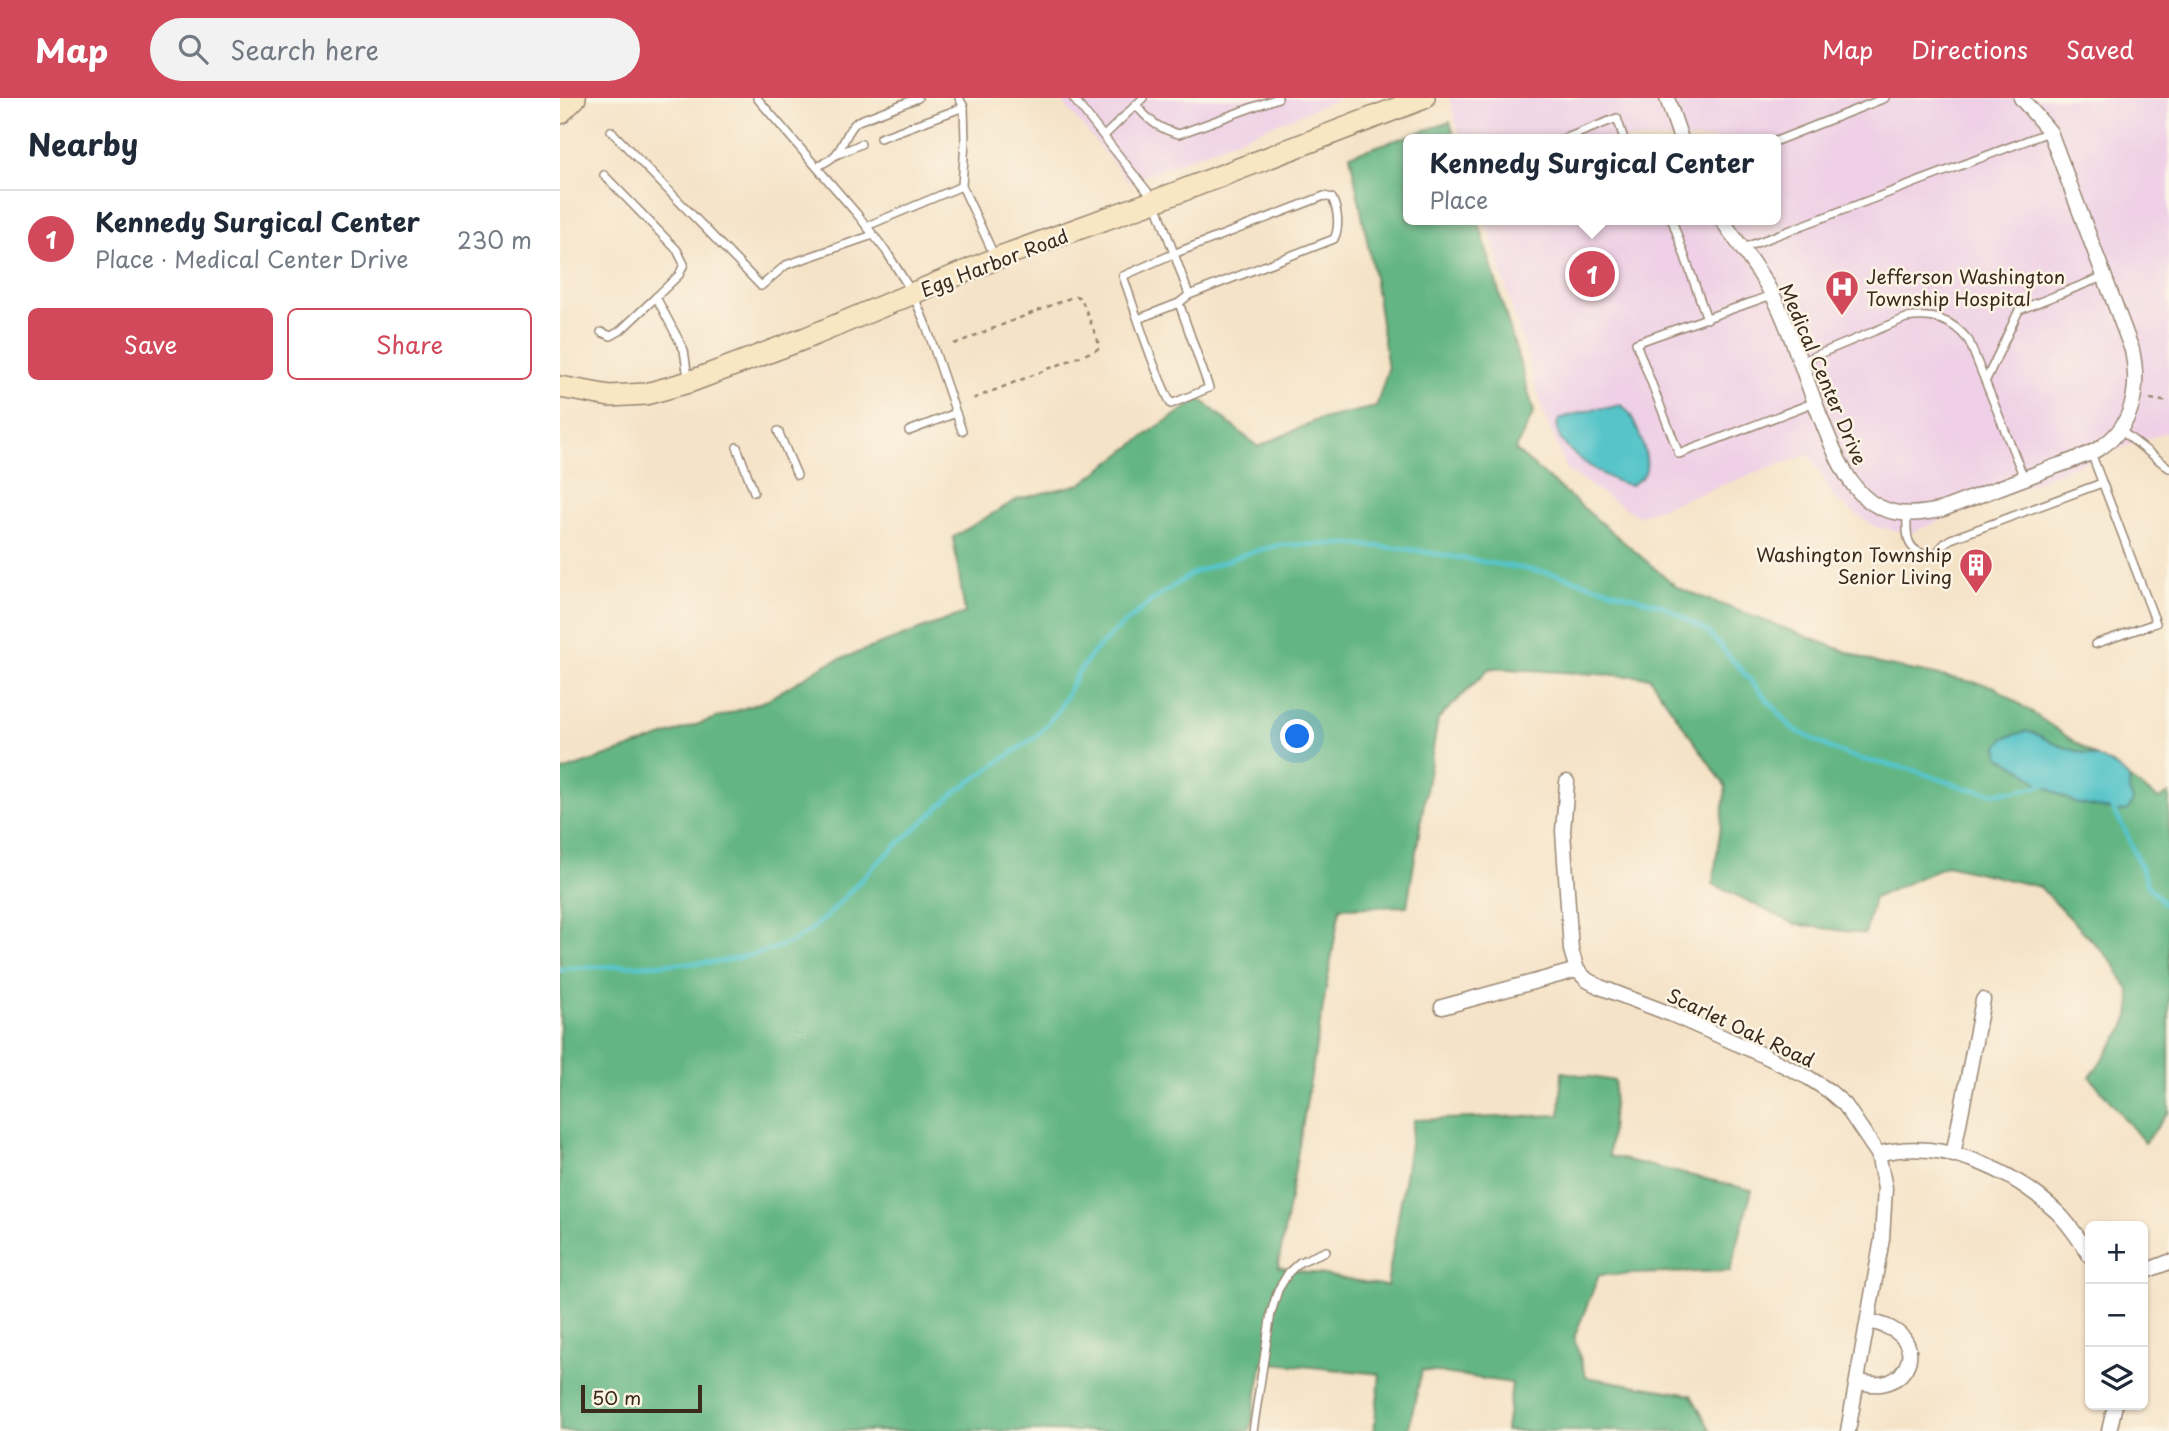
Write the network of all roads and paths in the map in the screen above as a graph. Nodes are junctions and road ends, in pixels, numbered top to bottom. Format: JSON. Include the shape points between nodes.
{"nodes":[{"id":1,"x":575,"y":98,"type":"edge"},
{"id":2,"x":757,"y":98,"type":"edge"},
{"id":3,"x":918,"y":98,"type":"edge"},
{"id":4,"x":959,"y":98,"type":"edge"},
{"id":5,"x":1073,"y":98,"type":"edge"},
{"id":6,"x":1143,"y":98,"type":"edge"},
{"id":7,"x":1278,"y":98,"type":"edge"},
{"id":8,"x":1424,"y":98,"type":"edge"},
{"id":9,"x":1667,"y":98,"type":"edge"},
{"id":10,"x":1885,"y":98,"type":"edge"},
{"id":11,"x":2021,"y":98,"type":"edge"},
{"id":12,"x":1136,"y":105,"type":"junction"},
{"id":13,"x":964,"y":107,"type":"junction"},
{"id":14,"x":560,"y":113,"type":"edge"},
{"id":15,"x":611,"y":131,"type":"dead end"},
{"id":16,"x":2050,"y":132,"type":"junction"},
{"id":17,"x":1577,"y":134,"type":"edge"},
{"id":18,"x":1622,"y":134,"type":"edge"},
{"id":19,"x":1679,"y":134,"type":"edge"},
{"id":20,"x":1104,"y":136,"type":"junction"},
{"id":21,"x":880,"y":138,"type":"dead end"},
{"id":22,"x":1781,"y":139,"type":"edge"},
{"id":23,"x":861,"y":144,"type":"dead end"},
{"id":24,"x":835,"y":156,"type":"junction"},
{"id":25,"x":817,"y":167,"type":"junction"},
{"id":26,"x":604,"y":175,"type":"dead end"},
{"id":27,"x":962,"y":186,"type":"junction"},
{"id":28,"x":1155,"y":201,"type":"junction"},
{"id":29,"x":1674,"y":225,"type":"edge"},
{"id":30,"x":1726,"y":225,"type":"edge"},
{"id":31,"x":867,"y":226,"type":"junction"},
{"id":32,"x":873,"y":235,"type":"junction"},
{"id":33,"x":1742,"y":248,"type":"junction"},
{"id":34,"x":1173,"y":254,"type":"junction"},
{"id":35,"x":996,"y":259,"type":"junction"},
{"id":36,"x":2105,"y":276,"type":"junction"},
{"id":37,"x":913,"y":294,"type":"junction"},
{"id":38,"x":1189,"y":295,"type":"junction"},
{"id":39,"x":1772,"y":295,"type":"junction"},
{"id":40,"x":656,"y":297,"type":"junction"},
{"id":41,"x":1179,"y":303,"type":"junction"},
{"id":42,"x":1138,"y":319,"type":"junction"},
{"id":43,"x":1707,"y":319,"type":"junction"},
{"id":44,"x":601,"y":332,"type":"dead end"},
{"id":45,"x":954,"y":344,"type":"dead end"},
{"id":46,"x":1800,"y":362,"type":"junction"},
{"id":47,"x":1986,"y":380,"type":"junction"},
{"id":48,"x":689,"y":382,"type":"junction"},
{"id":49,"x":560,"y":387,"type":"edge"},
{"id":50,"x":2150,"y":399,"type":"dead end"},
{"id":51,"x":970,"y":400,"type":"dead end"},
{"id":52,"x":2169,"y":401,"type":"edge"},
{"id":53,"x":1815,"y":402,"type":"junction"},
{"id":54,"x":956,"y":413,"type":"junction"},
{"id":55,"x":962,"y":430,"type":"dead end"},
{"id":56,"x":2120,"y":430,"type":"junction"},
{"id":57,"x":778,"y":431,"type":"dead end"},
{"id":58,"x":909,"y":431,"type":"dead end"},
{"id":59,"x":737,"y":447,"type":"dead end"},
{"id":60,"x":2091,"y":452,"type":"junction"},
{"id":61,"x":2169,"y":468,"type":"edge"},
{"id":62,"x":797,"y":475,"type":"dead end"},
{"id":63,"x":2024,"y":478,"type":"junction"},
{"id":64,"x":2102,"y":483,"type":"junction"},
{"id":65,"x":754,"y":492,"type":"dead end"},
{"id":66,"x":1907,"y":515,"type":"junction"},
{"id":67,"x":2095,"y":644,"type":"dead end"},
{"id":68,"x":1567,"y":782,"type":"dead end"},
{"id":69,"x":1577,"y":970,"type":"junction"},
{"id":70,"x":1983,"y":1000,"type":"dead end"},
{"id":71,"x":1441,"y":1007,"type":"dead end"},
{"id":72,"x":1878,"y":1154,"type":"junction"},
{"id":73,"x":1953,"y":1155,"type":"junction"},
{"id":74,"x":2085,"y":1248,"type":"edge"},
{"id":75,"x":1326,"y":1251,"type":"dead end"},
{"id":76,"x":2169,"y":1262,"type":"edge"},
{"id":77,"x":2148,"y":1270,"type":"edge"},
{"id":78,"x":1869,"y":1321,"type":"junction"},
{"id":79,"x":1858,"y":1382,"type":"junction"},
{"id":80,"x":2114,"y":1410,"type":"edge"},
{"id":81,"x":1253,"y":1431,"type":"edge"},
{"id":82,"x":1848,"y":1431,"type":"edge"},
{"id":83,"x":2109,"y":1431,"type":"edge"}],
"edges":[{"from":1,"to":14,"type":"main road"},
{"from":2,"to":25,"type":"lane"},
{"from":3,"to":24,"type":"lane","via":[[858,121]]},
{"from":4,"to":13,"type":"lane"},
{"from":5,"to":20,"type":"lane"},
{"from":6,"to":12,"type":"lane"},
{"from":7,"to":12,"type":"lane","via":[[1179,134],[1150,122]]},
{"from":8,"to":28,"type":"main road","name":"Egg Harbor Road"},
{"from":9,"to":19,"type":"street"},
{"from":10,"to":22,"type":"lane"},
{"from":11,"to":16,"type":"street"},
{"from":12,"to":20,"type":"lane"},
{"from":13,"to":21,"type":"lane"},
{"from":13,"to":27,"type":"lane"},
{"from":15,"to":32,"type":"lane","via":[[761,286],[786,265]]},
{"from":16,"to":33,"type":"lane"},
{"from":16,"to":36,"type":"street"},
{"from":17,"to":18,"type":"lane","via":[[1617,118]]},
{"from":20,"to":28,"type":"lane"},
{"from":23,"to":24,"type":"lane"},
{"from":24,"to":25,"type":"lane"},
{"from":25,"to":31,"type":"lane"},
{"from":26,"to":40,"type":"lane","via":[[677,250],[684,264]]},
{"from":27,"to":31,"type":"lane"},
{"from":27,"to":35,"type":"lane"},
{"from":28,"to":34,"type":"lane"},
{"from":28,"to":35,"type":"main road","name":"Egg Harbor Road"},
{"from":29,"to":43,"type":"lane"},
{"from":30,"to":33,"type":"street","name":"Medical Center Drive"},
{"from":31,"to":32,"type":"lane"},
{"from":32,"to":37,"type":"lane"},
{"from":33,"to":39,"type":"street","name":"Medical Center Drive"},
{"from":34,"to":38,"type":"lane"},
{"from":34,"to":38,"type":"lane","via":[[1324,196],[1335,204],[1338,225],[1334,239]]},
{"from":34,"to":42,"type":"lane","via":[[1123,276]]},
{"from":35,"to":37,"type":"main road","name":"Egg Harbor Road"},
{"from":36,"to":47,"type":"lane","via":[[2020,310]]},
{"from":36,"to":56,"type":"street","via":[[2137,376],[2132,405]]},
{"from":37,"to":48,"type":"main road","name":"Egg Harbor Road"},
{"from":37,"to":54,"type":"lane"},
{"from":38,"to":41,"type":"lane"},
{"from":39,"to":43,"type":"lane"},
{"from":39,"to":46,"type":"street","name":"Medical Center Drive"},
{"from":40,"to":44,"type":"lane","via":[[620,331],[611,336]]},
{"from":40,"to":48,"type":"lane","via":[[684,350]]},
{"from":41,"to":42,"type":"lane"},
{"from":41,"to":42,"type":"lane","via":[[1209,388],[1171,404]]},
{"from":43,"to":53,"type":"lane","via":[[1636,343],[1679,454]]},
{"from":45,"to":51,"type":"path","via":[[1075,296],[1081,298],[1098,341],[1096,350]]},
{"from":46,"to":47,"type":"lane","via":[[1919,316],[1959,328]]},
{"from":46,"to":53,"type":"street","name":"Medical Center Drive"},
{"from":47,"to":63,"type":"lane"},
{"from":48,"to":49,"type":"main road","name":"Egg Harbor Road","via":[[646,394],[610,396]]},
{"from":50,"to":52,"type":"path"},
{"from":53,"to":66,"type":"street","name":"Medical Center Drive","via":[[1836,458],[1852,485],[1877,506]]},
{"from":54,"to":55,"type":"lane"},
{"from":54,"to":58,"type":"lane"},
{"from":56,"to":60,"type":"street","name":"Medical Center Drive"},
{"from":56,"to":61,"type":"lane"},
{"from":57,"to":62,"type":"lane"},
{"from":59,"to":65,"type":"lane"},
{"from":60,"to":63,"type":"street","name":"Medical Center Drive"},
{"from":60,"to":64,"type":"lane"},
{"from":63,"to":66,"type":"street","name":"Medical Center Drive","via":[[1943,509]]},
{"from":64,"to":66,"type":"lane","via":[[1944,542],[1933,556],[1921,555],[1906,538]]},
{"from":64,"to":67,"type":"lane","via":[[2156,623]]},
{"from":68,"to":69,"type":"street","via":[[1563,831],[1571,950]]},
{"from":69,"to":71,"type":"street"},
{"from":69,"to":72,"type":"street","name":"Scarlet Oak Road","via":[[1600,987],[1809,1078],[1845,1105]]},
{"from":70,"to":73,"type":"street"},
{"from":72,"to":73,"type":"street","via":[[1913,1150]]},
{"from":72,"to":78,"type":"street","name":"Scarlet Oak Road","via":[[1885,1211]]},
{"from":73,"to":74,"type":"street","via":[[1994,1168],[2024,1186],[2070,1226]]},
{"from":75,"to":81,"type":"lane","via":[[1300,1262],[1278,1290]]},
{"from":76,"to":77,"type":"street"},
{"from":78,"to":79,"type":"street","name":"Scarlet Oak Road"},
{"from":78,"to":79,"type":"street","via":[[1891,1328],[1904,1339],[1909,1360],[1902,1375],[1890,1382]]},
{"from":79,"to":82,"type":"street","name":"Scarlet Oak Road"},
{"from":80,"to":83,"type":"street"}]}
